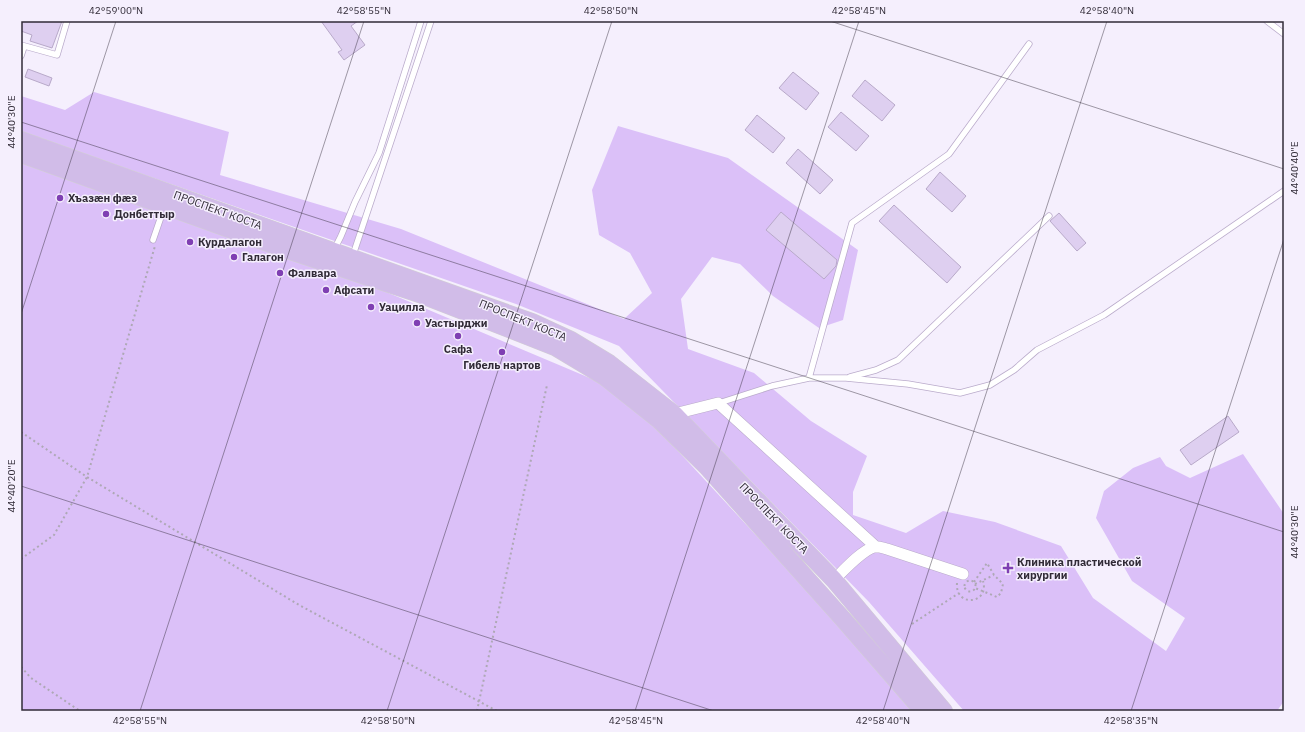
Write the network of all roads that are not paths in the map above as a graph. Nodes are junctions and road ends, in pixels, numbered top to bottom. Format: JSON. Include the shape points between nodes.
{"nodes":[{"id":1,"x":67,"y":21,"type":"edge"},
{"id":2,"x":421,"y":21,"type":"edge"},
{"id":3,"x":431,"y":21,"type":"edge"},
{"id":4,"x":1267,"y":21,"type":"edge"},
{"id":5,"x":1284,"y":34,"type":"edge"},
{"id":6,"x":1029,"y":44,"type":"dead end"},
{"id":7,"x":23,"y":46,"type":"edge"},
{"id":8,"x":21,"y":56,"type":"edge"},
{"id":9,"x":21,"y":140,"type":"edge"},
{"id":10,"x":21,"y":154,"type":"edge"},
{"id":11,"x":1284,"y":191,"type":"edge"},
{"id":12,"x":165,"y":206,"type":"junction"},
{"id":13,"x":1049,"y":216,"type":"dead end"},
{"id":14,"x":154,"y":242,"type":"road end"},
{"id":15,"x":334,"y":251,"type":"junction"},
{"id":16,"x":352,"y":258,"type":"junction"},
{"id":17,"x":809,"y":378,"type":"junction"},
{"id":18,"x":846,"y":378,"type":"junction"},
{"id":19,"x":718,"y":403,"type":"junction"},
{"id":20,"x":674,"y":414,"type":"junction"},
{"id":21,"x":876,"y":547,"type":"junction"},
{"id":22,"x":963,"y":574,"type":"road end"},
{"id":23,"x":834,"y":580,"type":"junction"},
{"id":24,"x":923,"y":711,"type":"edge"},
{"id":25,"x":944,"y":711,"type":"edge"}],
"edges":[{"from":1,"to":7,"type":"lane","via":[[56,55]]},
{"from":2,"to":15,"type":"lane","via":[[379,153],[354,202]]},
{"from":3,"to":16,"type":"lane"},
{"from":4,"to":5,"type":"lane"},
{"from":6,"to":17,"type":"lane","via":[[949,154],[852,223]]},
{"from":7,"to":8,"type":"lane"},
{"from":9,"to":15,"type":"main road","name":"ПРОСПЕКТ КОСТА"},
{"from":10,"to":12,"type":"main road","name":"ПРОСПЕКТ КОСТА"},
{"from":11,"to":18,"type":"lane","via":[[1104,315],[1037,350],[1014,370],[990,385],[960,393],[908,384]]},
{"from":12,"to":14,"type":"lane"},
{"from":12,"to":24,"type":"main road","name":"ПРОСПЕКТ КОСТА","via":[[422,295],[555,347],[604,377],[659,420],[707,467]]},
{"from":13,"to":18,"type":"lane","via":[[898,360],[876,370]]},
{"from":15,"to":16,"type":"main road","name":"ПРОСПЕКТ КОСТА"},
{"from":16,"to":20,"type":"main road","name":"ПРОСПЕКТ КОСТА","via":[[532,322],[572,340],[609,363]]},
{"from":17,"to":18,"type":"lane"},
{"from":17,"to":19,"type":"lane","via":[[772,386]]},
{"from":19,"to":20,"type":"street"},
{"from":19,"to":21,"type":"street"},
{"from":20,"to":23,"type":"main road","name":"ПРОСПЕКТ КОСТА"},
{"from":21,"to":22,"type":"street"},
{"from":21,"to":23,"type":"street","via":[[844,569]]},
{"from":23,"to":25,"type":"main road","name":"ПРОСПЕКТ КОСТА"}]}
